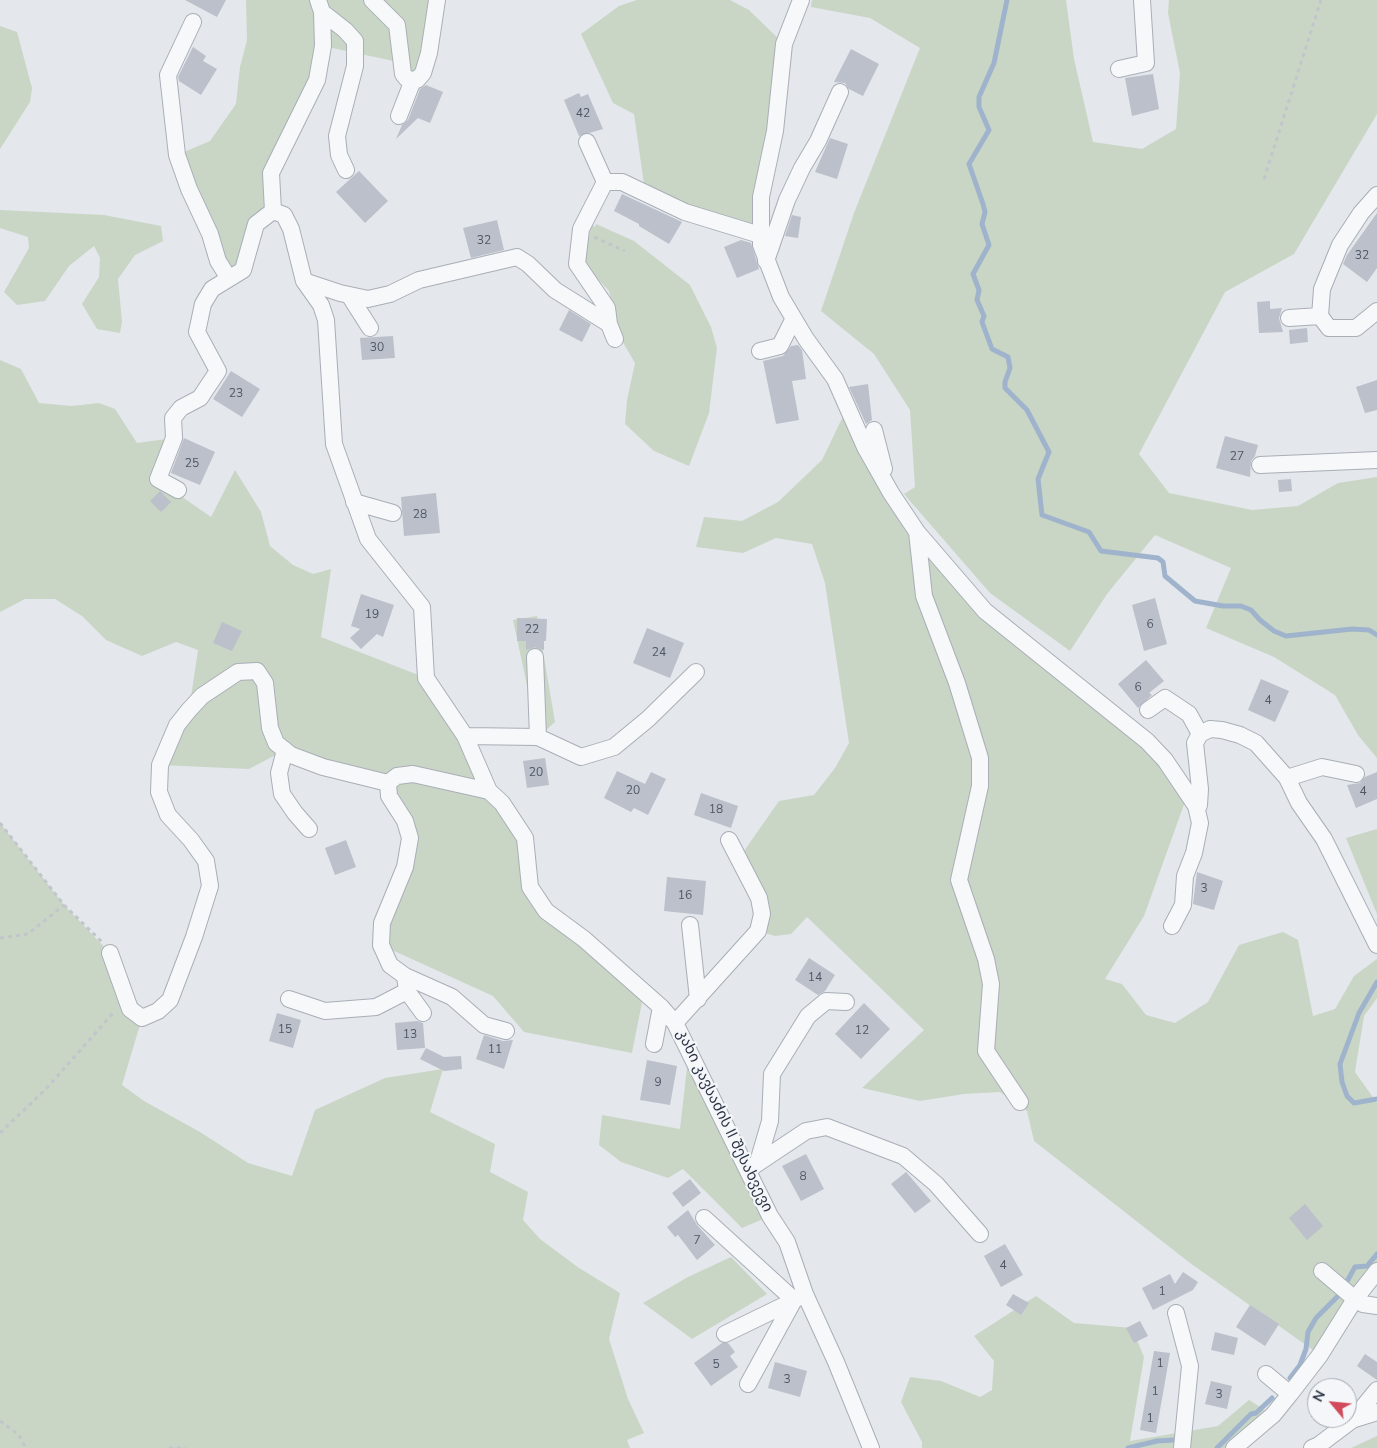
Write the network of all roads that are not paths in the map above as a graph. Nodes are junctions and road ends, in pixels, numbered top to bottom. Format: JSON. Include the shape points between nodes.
{"nodes":[{"id":1,"x":372,"y":0,"type":"edge"},
{"id":2,"x":437,"y":0,"type":"edge"},
{"id":3,"x":801,"y":0,"type":"edge"},
{"id":4,"x":1142,"y":0,"type":"edge"},
{"id":5,"x":320,"y":6,"type":"edge"},
{"id":6,"x":193,"y":22,"type":"dead end"},
{"id":7,"x":1118,"y":69,"type":"dead end"},
{"id":8,"x":413,"y":80,"type":"junction"},
{"id":9,"x":840,"y":92,"type":"dead end"},
{"id":10,"x":399,"y":116,"type":"dead end"},
{"id":11,"x":587,"y":142,"type":"dead end"},
{"id":12,"x":346,"y":170,"type":"dead end"},
{"id":13,"x":605,"y":182,"type":"junction"},
{"id":14,"x":1377,"y":195,"type":"edge"},
{"id":15,"x":273,"y":212,"type":"junction"},
{"id":16,"x":760,"y":235,"type":"junction"},
{"id":17,"x":453,"y":258,"type":"dead end"},
{"id":18,"x":766,"y":261,"type":"junction"},
{"id":19,"x":228,"y":277,"type":"junction"},
{"id":20,"x":418,"y":280,"type":"junction"},
{"id":21,"x":304,"y":281,"type":"junction"},
{"id":22,"x":349,"y":295,"type":"junction"},
{"id":23,"x":1377,"y":312,"type":"edge"},
{"id":24,"x":1320,"y":316,"type":"junction"},
{"id":25,"x":1289,"y":318,"type":"dead end"},
{"id":26,"x":793,"y":320,"type":"junction"},
{"id":27,"x":370,"y":328,"type":"dead end"},
{"id":28,"x":760,"y":351,"type":"dead end"},
{"id":29,"x":874,"y":430,"type":"dead end"},
{"id":30,"x":1377,"y":460,"type":"edge"},
{"id":31,"x":1260,"y":466,"type":"dead end"},
{"id":32,"x":178,"y":490,"type":"dead end"},
{"id":33,"x":891,"y":493,"type":"junction"},
{"id":34,"x":354,"y":502,"type":"junction"},
{"id":35,"x":393,"y":513,"type":"dead end"},
{"id":36,"x":917,"y":532,"type":"junction"},
{"id":37,"x":535,"y":657,"type":"dead end"},
{"id":38,"x":696,"y":672,"type":"dead end"},
{"id":39,"x":1148,"y":710,"type":"dead end"},
{"id":40,"x":1200,"y":734,"type":"junction"},
{"id":41,"x":466,"y":736,"type":"junction"},
{"id":42,"x":538,"y":737,"type":"junction"},
{"id":43,"x":285,"y":750,"type":"junction"},
{"id":44,"x":1356,"y":774,"type":"dead end"},
{"id":45,"x":1287,"y":778,"type":"junction"},
{"id":46,"x":388,"y":784,"type":"junction"},
{"id":47,"x":489,"y":791,"type":"junction"},
{"id":48,"x":1196,"y":806,"type":"junction"},
{"id":49,"x":309,"y":829,"type":"dead end"},
{"id":50,"x":729,"y":840,"type":"dead end"},
{"id":51,"x":690,"y":925,"type":"dead end"},
{"id":52,"x":1172,"y":926,"type":"dead end"},
{"id":53,"x":1377,"y":945,"type":"edge"},
{"id":54,"x":110,"y":953,"type":"road end"},
{"id":55,"x":406,"y":984,"type":"junction"},
{"id":56,"x":289,"y":999,"type":"dead end"},
{"id":57,"x":698,"y":999,"type":"junction"},
{"id":58,"x":846,"y":1002,"type":"dead end"},
{"id":59,"x":661,"y":1007,"type":"junction"},
{"id":60,"x":423,"y":1013,"type":"dead end"},
{"id":61,"x":675,"y":1023,"type":"junction"},
{"id":62,"x":506,"y":1031,"type":"dead end"},
{"id":63,"x":654,"y":1044,"type":"dead end"},
{"id":64,"x":1020,"y":1102,"type":"dead end"},
{"id":65,"x":754,"y":1166,"type":"junction"},
{"id":66,"x":704,"y":1218,"type":"dead end"},
{"id":67,"x":980,"y":1234,"type":"dead end"},
{"id":68,"x":1377,"y":1271,"type":"edge"},
{"id":69,"x":1327,"y":1275,"type":"dead end"},
{"id":70,"x":1350,"y":1294,"type":"junction"},
{"id":71,"x":799,"y":1297,"type":"junction"},
{"id":72,"x":1377,"y":1306,"type":"edge"},
{"id":73,"x":1176,"y":1313,"type":"dead end"},
{"id":74,"x":725,"y":1334,"type":"dead end"},
{"id":75,"x":1266,"y":1374,"type":"dead end"},
{"id":76,"x":748,"y":1384,"type":"dead end"},
{"id":77,"x":1377,"y":1390,"type":"edge"},
{"id":78,"x":1290,"y":1394,"type":"junction"},
{"id":79,"x":1377,"y":1412,"type":"edge"},
{"id":80,"x":1357,"y":1414,"type":"edge"},
{"id":81,"x":1357,"y":1418,"type":"edge"},
{"id":82,"x":1341,"y":1428,"type":"edge"},
{"id":83,"x":871,"y":1448,"type":"edge"},
{"id":84,"x":1182,"y":1448,"type":"edge"},
{"id":85,"x":1234,"y":1448,"type":"edge"},
{"id":86,"x":1312,"y":1448,"type":"edge"}],
"edges":[{"from":1,"to":8,"type":"street","via":[[397,25],[403,74],[407,80]]},
{"from":2,"to":8,"type":"street","via":[[423,74]]},
{"from":3,"to":16,"type":"street","via":[[784,44],[775,131],[761,197]]},
{"from":4,"to":7,"type":"street","via":[[1146,64]]},
{"from":5,"to":12,"type":"street","via":[[355,41],[355,66],[336,136]]},
{"from":5,"to":15,"type":"street","via":[[323,46],[317,80],[271,173]]},
{"from":6,"to":19,"type":"street","via":[[168,75],[177,155],[210,234],[218,262]]},
{"from":8,"to":10,"type":"street"},
{"from":9,"to":18,"type":"street","via":[[787,200]]},
{"from":11,"to":13,"type":"street"},
{"from":13,"to":16,"type":"street","via":[[622,182],[685,212]]},
{"from":13,"to":20,"type":"street","via":[[580,228],[577,264],[607,308],[612,332],[517,257]]},
{"from":14,"to":24,"type":"street","via":[[1340,245],[1322,289]]},
{"from":15,"to":19,"type":"street","via":[[256,224],[243,270]]},
{"from":15,"to":21,"type":"street","name":"კახი კავსაძის II შესახვევი","via":[[284,214],[291,229]]},
{"from":16,"to":18,"type":"street"},
{"from":17,"to":20,"type":"street"},
{"from":18,"to":26,"type":"street"},
{"from":19,"to":32,"type":"street","via":[[212,289],[203,304],[197,332],[218,371],[200,398],[181,408],[172,418],[174,438],[158,480]]},
{"from":20,"to":22,"type":"street","via":[[390,294],[368,299]]},
{"from":21,"to":22,"type":"street"},
{"from":21,"to":34,"type":"street","name":"კახი კავსაძის II შესახვევი","via":[[321,305],[326,320],[334,444]]},
{"from":22,"to":27,"type":"street"},
{"from":23,"to":24,"type":"street","via":[[1356,328],[1329,328]]},
{"from":24,"to":25,"type":"street"},
{"from":26,"to":28,"type":"street","via":[[780,346]]},
{"from":26,"to":33,"type":"street","via":[[835,379],[865,447]]},
{"from":29,"to":33,"type":"street"},
{"from":30,"to":31,"type":"street"},
{"from":33,"to":36,"type":"street"},
{"from":34,"to":35,"type":"street"},
{"from":34,"to":41,"type":"street","name":"კახი კავსაძის II შესახვევი","via":[[368,539],[422,607],[426,678]]},
{"from":36,"to":48,"type":"street","via":[[985,611],[1148,742],[1165,760]]},
{"from":36,"to":64,"type":"street","via":[[924,596],[980,758],[980,786],[959,880],[986,959],[991,984],[986,1051]]},
{"from":37,"to":42,"type":"street"},
{"from":38,"to":42,"type":"street","via":[[614,747],[581,757]]},
{"from":39,"to":40,"type":"street","via":[[1165,698],[1189,714]]},
{"from":40,"to":45,"type":"street","via":[[1210,729],[1240,735],[1256,743]]},
{"from":40,"to":48,"type":"street","via":[[1195,743],[1200,789],[1199,805]]},
{"from":41,"to":42,"type":"street"},
{"from":41,"to":47,"type":"street","name":"კახი კავსაძის II შესახვევი"},
{"from":43,"to":46,"type":"street","via":[[322,767]]},
{"from":43,"to":49,"type":"street","via":[[279,773],[282,794]]},
{"from":43,"to":54,"type":"street","via":[[276,743],[270,728],[265,683],[257,671],[238,672],[202,696],[177,725],[160,765],[159,792],[168,815],[206,861],[210,886],[170,1000],[158,1012],[142,1018],[130,1009]]},
{"from":44,"to":45,"type":"street","via":[[1322,767]]},
{"from":45,"to":53,"type":"street","via":[[1299,803],[1324,839]]},
{"from":46,"to":47,"type":"street","via":[[397,776],[413,774]]},
{"from":46,"to":55,"type":"street","via":[[389,796],[405,822],[410,838],[405,867],[382,923],[381,945],[390,965]]},
{"from":47,"to":59,"type":"street","name":"კახი კავსაძის II შესახვევი","via":[[525,838],[530,888],[546,911],[584,939]]},
{"from":48,"to":52,"type":"street","via":[[1200,823],[1194,853],[1185,876],[1183,905]]},
{"from":50,"to":57,"type":"street","via":[[759,898],[762,914],[758,931]]},
{"from":51,"to":57,"type":"street"},
{"from":55,"to":56,"type":"street","via":[[376,1008],[324,1011]]},
{"from":55,"to":60,"type":"street"},
{"from":55,"to":62,"type":"street","via":[[452,996],[484,1025]]},
{"from":57,"to":61,"type":"street"},
{"from":58,"to":65,"type":"street","via":[[826,1001],[808,1016],[772,1074],[770,1121]]},
{"from":59,"to":61,"type":"street","name":"კახი კავსაძის II შესახვევი"},
{"from":59,"to":63,"type":"street"},
{"from":61,"to":65,"type":"street","name":"კახი კავსაძის II შესახვევი"},
{"from":65,"to":67,"type":"street","via":[[806,1131],[827,1127],[903,1156],[936,1184]]},
{"from":65,"to":71,"type":"street","name":"კახი კავსაძის II შესახვევი","via":[[770,1216],[787,1242]]},
{"from":66,"to":71,"type":"street"},
{"from":68,"to":70,"type":"street"},
{"from":69,"to":70,"type":"street"},
{"from":70,"to":72,"type":"street","via":[[1363,1304]]},
{"from":70,"to":78,"type":"street","via":[[1320,1355]]},
{"from":71,"to":74,"type":"street"},
{"from":71,"to":76,"type":"street"},
{"from":71,"to":83,"type":"street","name":"კახი კავსაძის II შესახვევი","via":[[836,1362]]},
{"from":73,"to":84,"type":"street","via":[[1190,1366]]},
{"from":75,"to":78,"type":"street"},
{"from":77,"to":80,"type":"street"},
{"from":78,"to":85,"type":"street","via":[[1273,1415]]},
{"from":79,"to":81,"type":"street"},
{"from":82,"to":86,"type":"street"}]}
